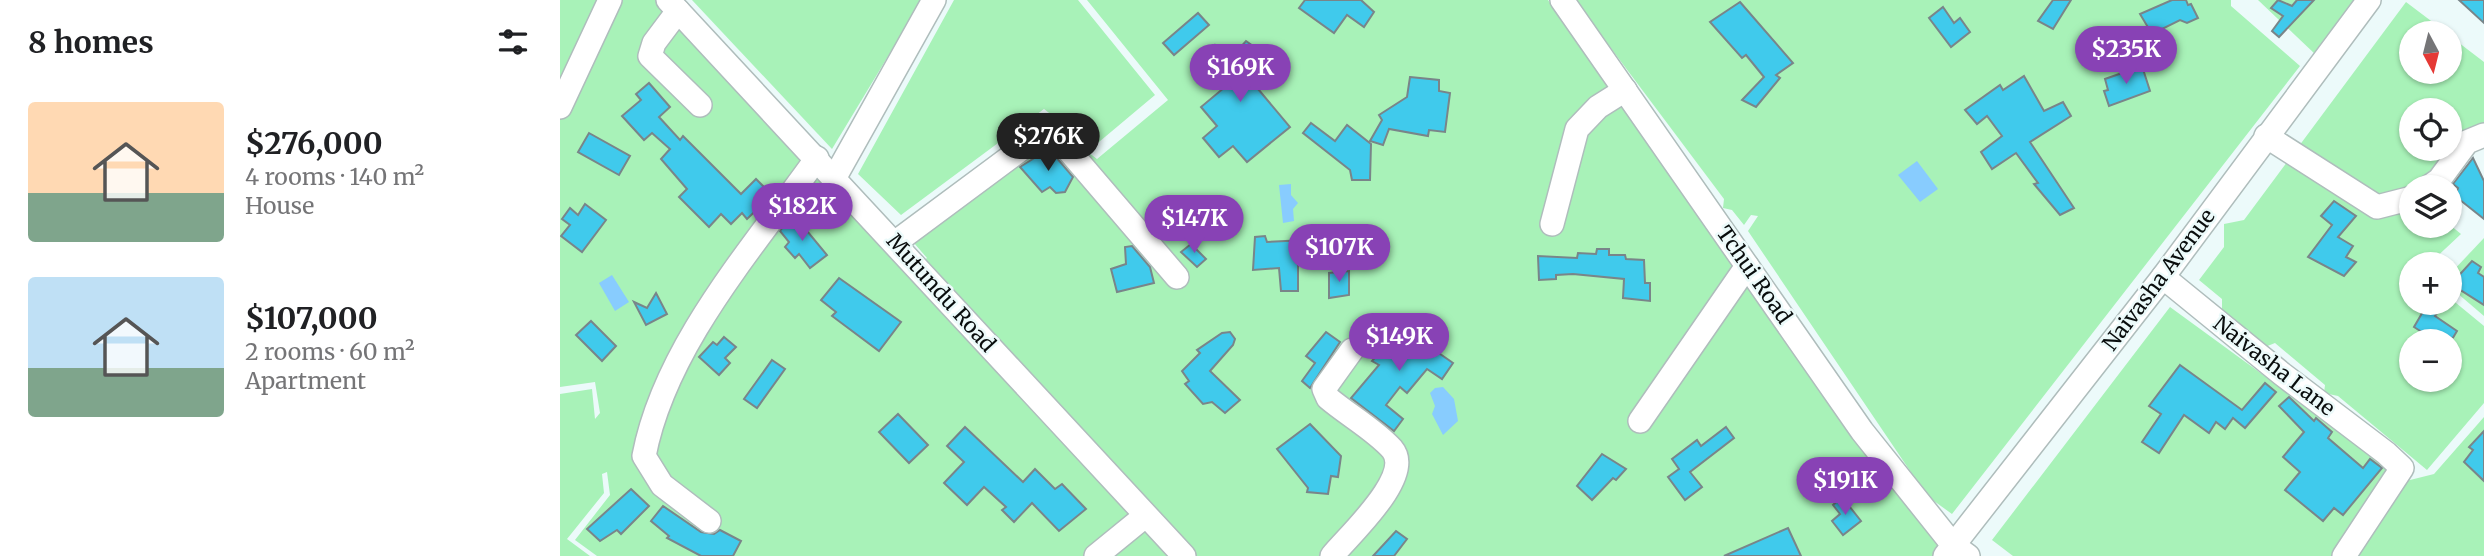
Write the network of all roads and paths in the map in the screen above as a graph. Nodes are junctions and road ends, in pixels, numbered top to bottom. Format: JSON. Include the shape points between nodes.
{"nodes":[{"id":1,"x":610,"y":0,"type":"edge"},
{"id":2,"x":934,"y":0,"type":"edge"},
{"id":3,"x":1562,"y":0,"type":"edge"},
{"id":4,"x":2369,"y":0,"type":"edge"},
{"id":5,"x":673,"y":6,"type":"edge"},
{"id":6,"x":1625,"y":90,"type":"junction"},
{"id":7,"x":700,"y":105,"type":"dead end"},
{"id":8,"x":560,"y":107,"type":"edge"},
{"id":9,"x":2484,"y":135,"type":"edge"},
{"id":10,"x":2266,"y":136,"type":"junction"},
{"id":11,"x":817,"y":158,"type":"junction"},
{"id":12,"x":2443,"y":175,"type":"edge"},
{"id":13,"x":835,"y":177,"type":"junction"},
{"id":14,"x":2399,"y":201,"type":"edge"},
{"id":15,"x":1552,"y":224,"type":"dead end"},
{"id":16,"x":895,"y":242,"type":"junction"},
{"id":17,"x":1747,"y":265,"type":"junction"},
{"id":18,"x":1178,"y":277,"type":"dead end"},
{"id":19,"x":2163,"y":277,"type":"junction"},
{"id":20,"x":1352,"y":350,"type":"dead end"},
{"id":21,"x":1640,"y":421,"type":"dead end"},
{"id":22,"x":1145,"y":516,"type":"junction"},
{"id":23,"x":709,"y":521,"type":"dead end"},
{"id":24,"x":1955,"y":552,"type":"edge"},
{"id":25,"x":1096,"y":556,"type":"edge"},
{"id":26,"x":1184,"y":556,"type":"edge"},
{"id":27,"x":1332,"y":556,"type":"edge"},
{"id":28,"x":2344,"y":556,"type":"edge"}],
"edges":[{"from":1,"to":8,"type":"street"},
{"from":2,"to":13,"type":"street"},
{"from":3,"to":6,"type":"street","name":"Tchui Road"},
{"from":4,"to":10,"type":"street","name":"Naivasha Avenue"},
{"from":5,"to":7,"type":"street","via":[[650,56]]},
{"from":5,"to":11,"type":"street","name":"Mutundu Road"},
{"from":6,"to":15,"type":"street","via":[[1598,107],[1577,130]]},
{"from":6,"to":17,"type":"street","name":"Tchui Road"},
{"from":9,"to":12,"type":"street","via":[[2467,142]]},
{"from":10,"to":14,"type":"street","via":[[2377,206]]},
{"from":10,"to":19,"type":"street","name":"Naivasha Avenue"},
{"from":11,"to":13,"type":"street","name":"Mutundu Road"},
{"from":11,"to":23,"type":"street","via":[[696,327],[650,427],[644,456],[662,485]]},
{"from":13,"to":16,"type":"street","name":"Mutundu Road"},
{"from":16,"to":18,"type":"street","via":[[1032,141],[1054,138]]},
{"from":16,"to":22,"type":"street","name":"Mutundu Road"},
{"from":17,"to":21,"type":"street"},
{"from":17,"to":24,"type":"street","name":"Tchui Road","via":[[1862,431]]},
{"from":19,"to":24,"type":"street","name":"Naivasha Avenue"},
{"from":19,"to":28,"type":"street","name":"Naivasha Lane","via":[[2402,468]]},
{"from":20,"to":27,"type":"street","via":[[1324,389],[1328,398],[1394,451],[1398,467],[1382,498]]},
{"from":22,"to":25,"type":"street"},
{"from":22,"to":26,"type":"street","name":"Mutundu Road"}]}
